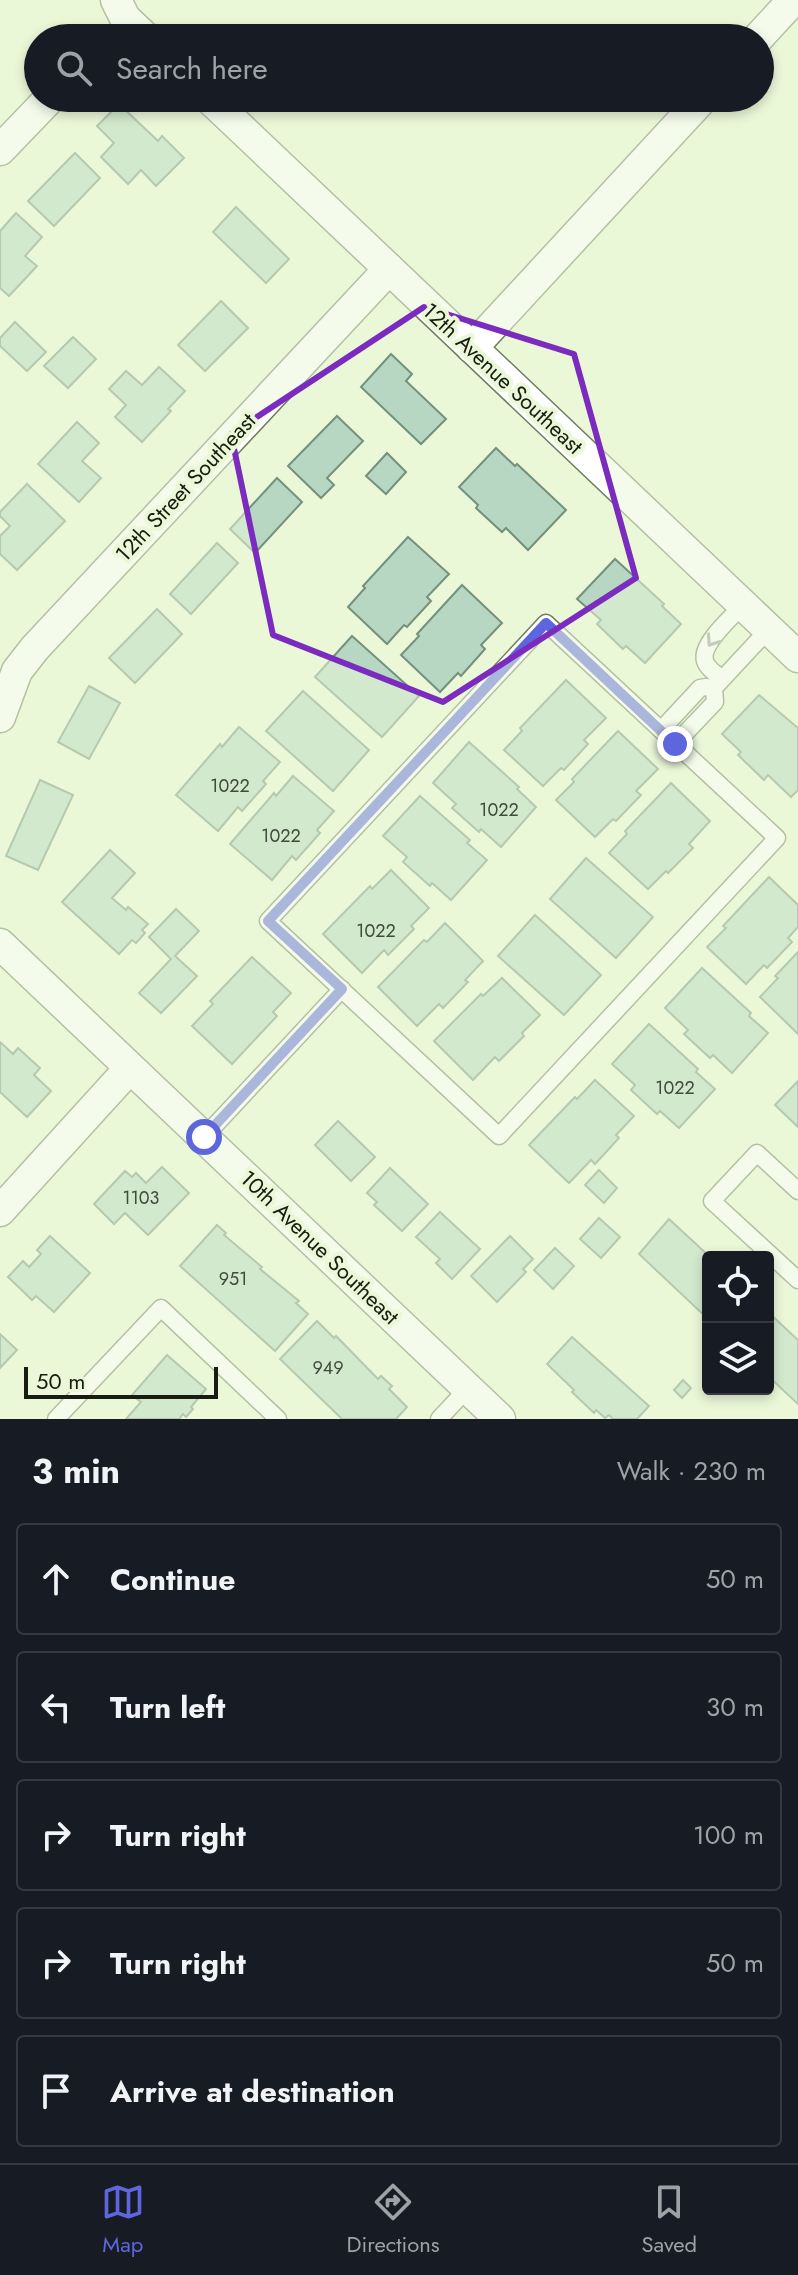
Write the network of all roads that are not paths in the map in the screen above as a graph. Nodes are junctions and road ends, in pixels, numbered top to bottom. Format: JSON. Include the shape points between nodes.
{"nodes":[{"id":1,"x":793,"y":0,"type":"edge"},
{"id":2,"x":771,"y":24,"type":"edge"},
{"id":3,"x":37,"y":112,"type":"edge"},
{"id":4,"x":224,"y":112,"type":"edge"},
{"id":5,"x":690,"y":112,"type":"edge"},
{"id":6,"x":0,"y":150,"type":"edge"},
{"id":7,"x":389,"y":269,"type":"junction"},
{"id":8,"x":472,"y":348,"type":"junction"},
{"id":9,"x":743,"y":605,"type":"junction"},
{"id":10,"x":769,"y":629,"type":"junction"},
{"id":11,"x":798,"y":657,"type":"edge"},
{"id":12,"x":718,"y":684,"type":"junction"},
{"id":13,"x":0,"y":717,"type":"edge"},
{"id":14,"x":661,"y":730,"type":"junction"},
{"id":15,"x":675,"y":744,"type":"junction"},
{"id":16,"x":0,"y":944,"type":"edge"},
{"id":17,"x":342,"y":989,"type":"junction"},
{"id":18,"x":130,"y":1068,"type":"junction"},
{"id":19,"x":204,"y":1137,"type":"junction"},
{"id":20,"x":798,"y":1191,"type":"edge"},
{"id":21,"x":0,"y":1211,"type":"edge"},
{"id":22,"x":798,"y":1280,"type":"edge"},
{"id":23,"x":468,"y":1388,"type":"junction"},
{"id":24,"x":56,"y":1419,"type":"edge"},
{"id":25,"x":278,"y":1419,"type":"edge"},
{"id":26,"x":439,"y":1419,"type":"edge"},
{"id":27,"x":500,"y":1419,"type":"edge"}],
"edges":[{"from":1,"to":2,"type":"street"},
{"from":3,"to":6,"type":"street"},
{"from":4,"to":7,"type":"street","name":"12th Avenue Southeast"},
{"from":5,"to":8,"type":"street"},
{"from":7,"to":8,"type":"street","name":"12th Avenue Southeast"},
{"from":7,"to":13,"type":"street","name":"12th Street Southeast","via":[[35,648],[17,671]]},
{"from":8,"to":9,"type":"street","name":"12th Avenue Southeast"},
{"from":9,"to":10,"type":"street","name":"12th Avenue Southeast"},
{"from":9,"to":12,"type":"lane","one_way":true,"via":[[705,653]]},
{"from":10,"to":11,"type":"street","name":"12th Avenue Southeast"},
{"from":10,"to":12,"type":"lane"},
{"from":12,"to":14,"type":"lane","via":[[700,688]]},
{"from":12,"to":15,"type":"lane","via":[[715,702]]},
{"from":14,"to":15,"type":"lane"},
{"from":14,"to":17,"type":"lane","via":[[546,623],[268,921]]},
{"from":15,"to":17,"type":"lane","via":[[777,838],[499,1136]]},
{"from":16,"to":18,"type":"street","name":"10th Avenue Southeast"},
{"from":17,"to":19,"type":"lane"},
{"from":18,"to":19,"type":"street","name":"10th Avenue Southeast"},
{"from":18,"to":21,"type":"street"},
{"from":19,"to":23,"type":"street","name":"10th Avenue Southeast"},
{"from":20,"to":22,"type":"lane","via":[[757,1153],[712,1201]]},
{"from":23,"to":26,"type":"lane"},
{"from":23,"to":27,"type":"street","name":"10th Avenue Southeast"},
{"from":24,"to":25,"type":"lane","via":[[161,1308]]}]}
